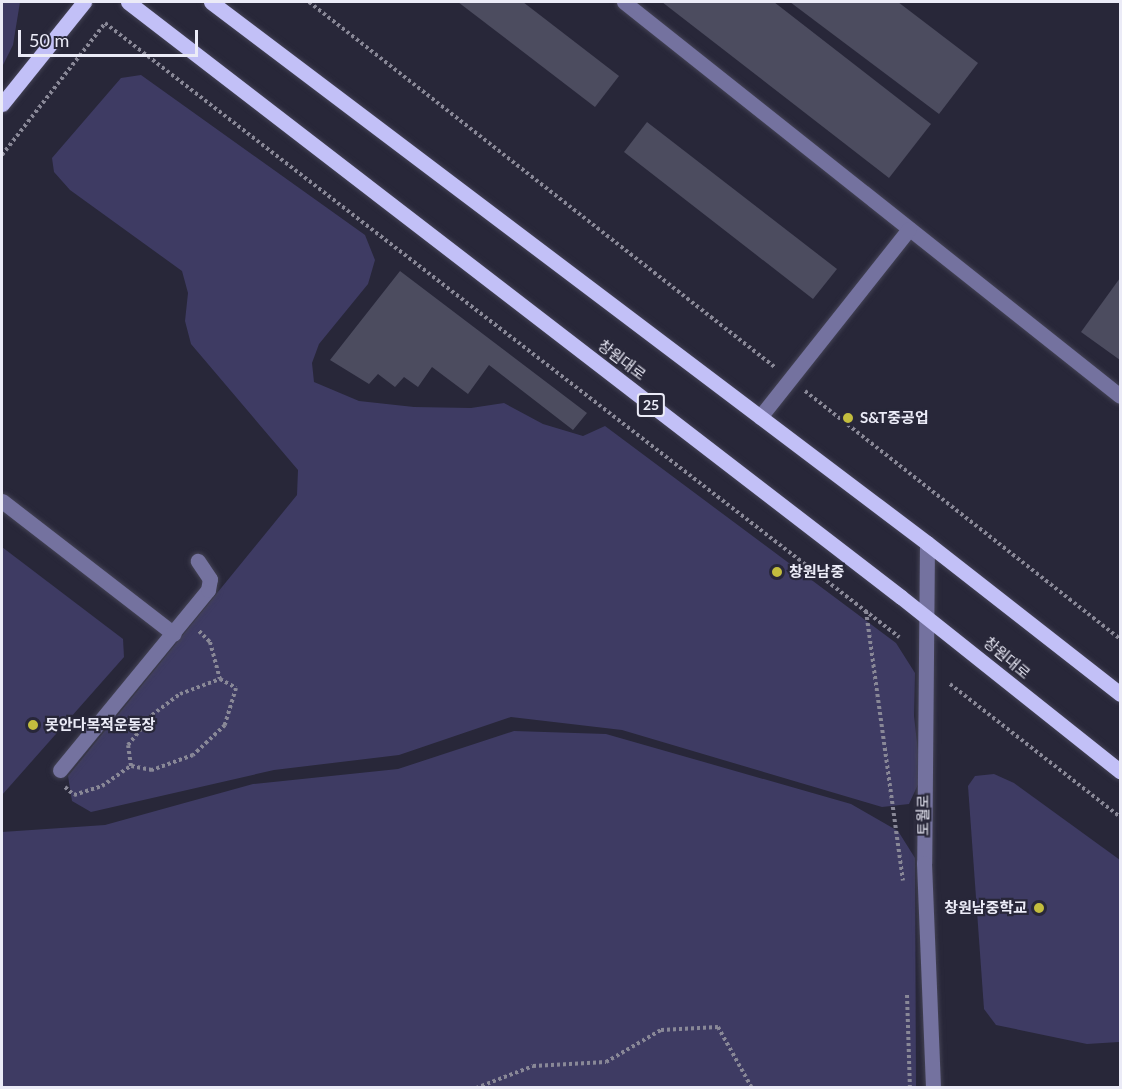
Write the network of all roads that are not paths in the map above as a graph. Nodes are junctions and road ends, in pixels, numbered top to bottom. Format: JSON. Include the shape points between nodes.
{"nodes":[{"id":1,"x":84,"y":2,"type":"edge"},
{"id":2,"x":128,"y":2,"type":"edge"},
{"id":3,"x":211,"y":2,"type":"edge"},
{"id":4,"x":624,"y":2,"type":"edge"},
{"id":5,"x":2,"y":104,"type":"edge"},
{"id":6,"x":909,"y":229,"type":"junction"},
{"id":7,"x":1120,"y":396,"type":"edge"},
{"id":8,"x":760,"y":417,"type":"junction"},
{"id":9,"x":2,"y":501,"type":"edge"},
{"id":10,"x":927,"y":543,"type":"junction"},
{"id":11,"x":198,"y":561,"type":"dead end"},
{"id":12,"x":927,"y":618,"type":"junction"},
{"id":13,"x":174,"y":634,"type":"junction"},
{"id":14,"x":1120,"y":694,"type":"edge"},
{"id":15,"x":60,"y":770,"type":"road end"},
{"id":16,"x":1120,"y":771,"type":"edge"},
{"id":17,"x":933,"y":1088,"type":"edge"}],
"edges":[{"from":1,"to":5,"type":"main road"},
{"from":2,"to":12,"type":"main road","name":"창원대로","number":"25"},
{"from":3,"to":8,"type":"main road"},
{"from":4,"to":6,"type":"street"},
{"from":6,"to":7,"type":"street"},
{"from":6,"to":8,"type":"street"},
{"from":8,"to":10,"type":"main road"},
{"from":9,"to":13,"type":"street"},
{"from":10,"to":12,"type":"street","name":"토월로"},
{"from":10,"to":14,"type":"main road"},
{"from":11,"to":13,"type":"street","via":[[210,579],[208,590]]},
{"from":12,"to":16,"type":"main road","name":"창원대로","number":"25"},
{"from":12,"to":17,"type":"street","name":"토월로","via":[[924,863]]},
{"from":13,"to":15,"type":"street"}]}
